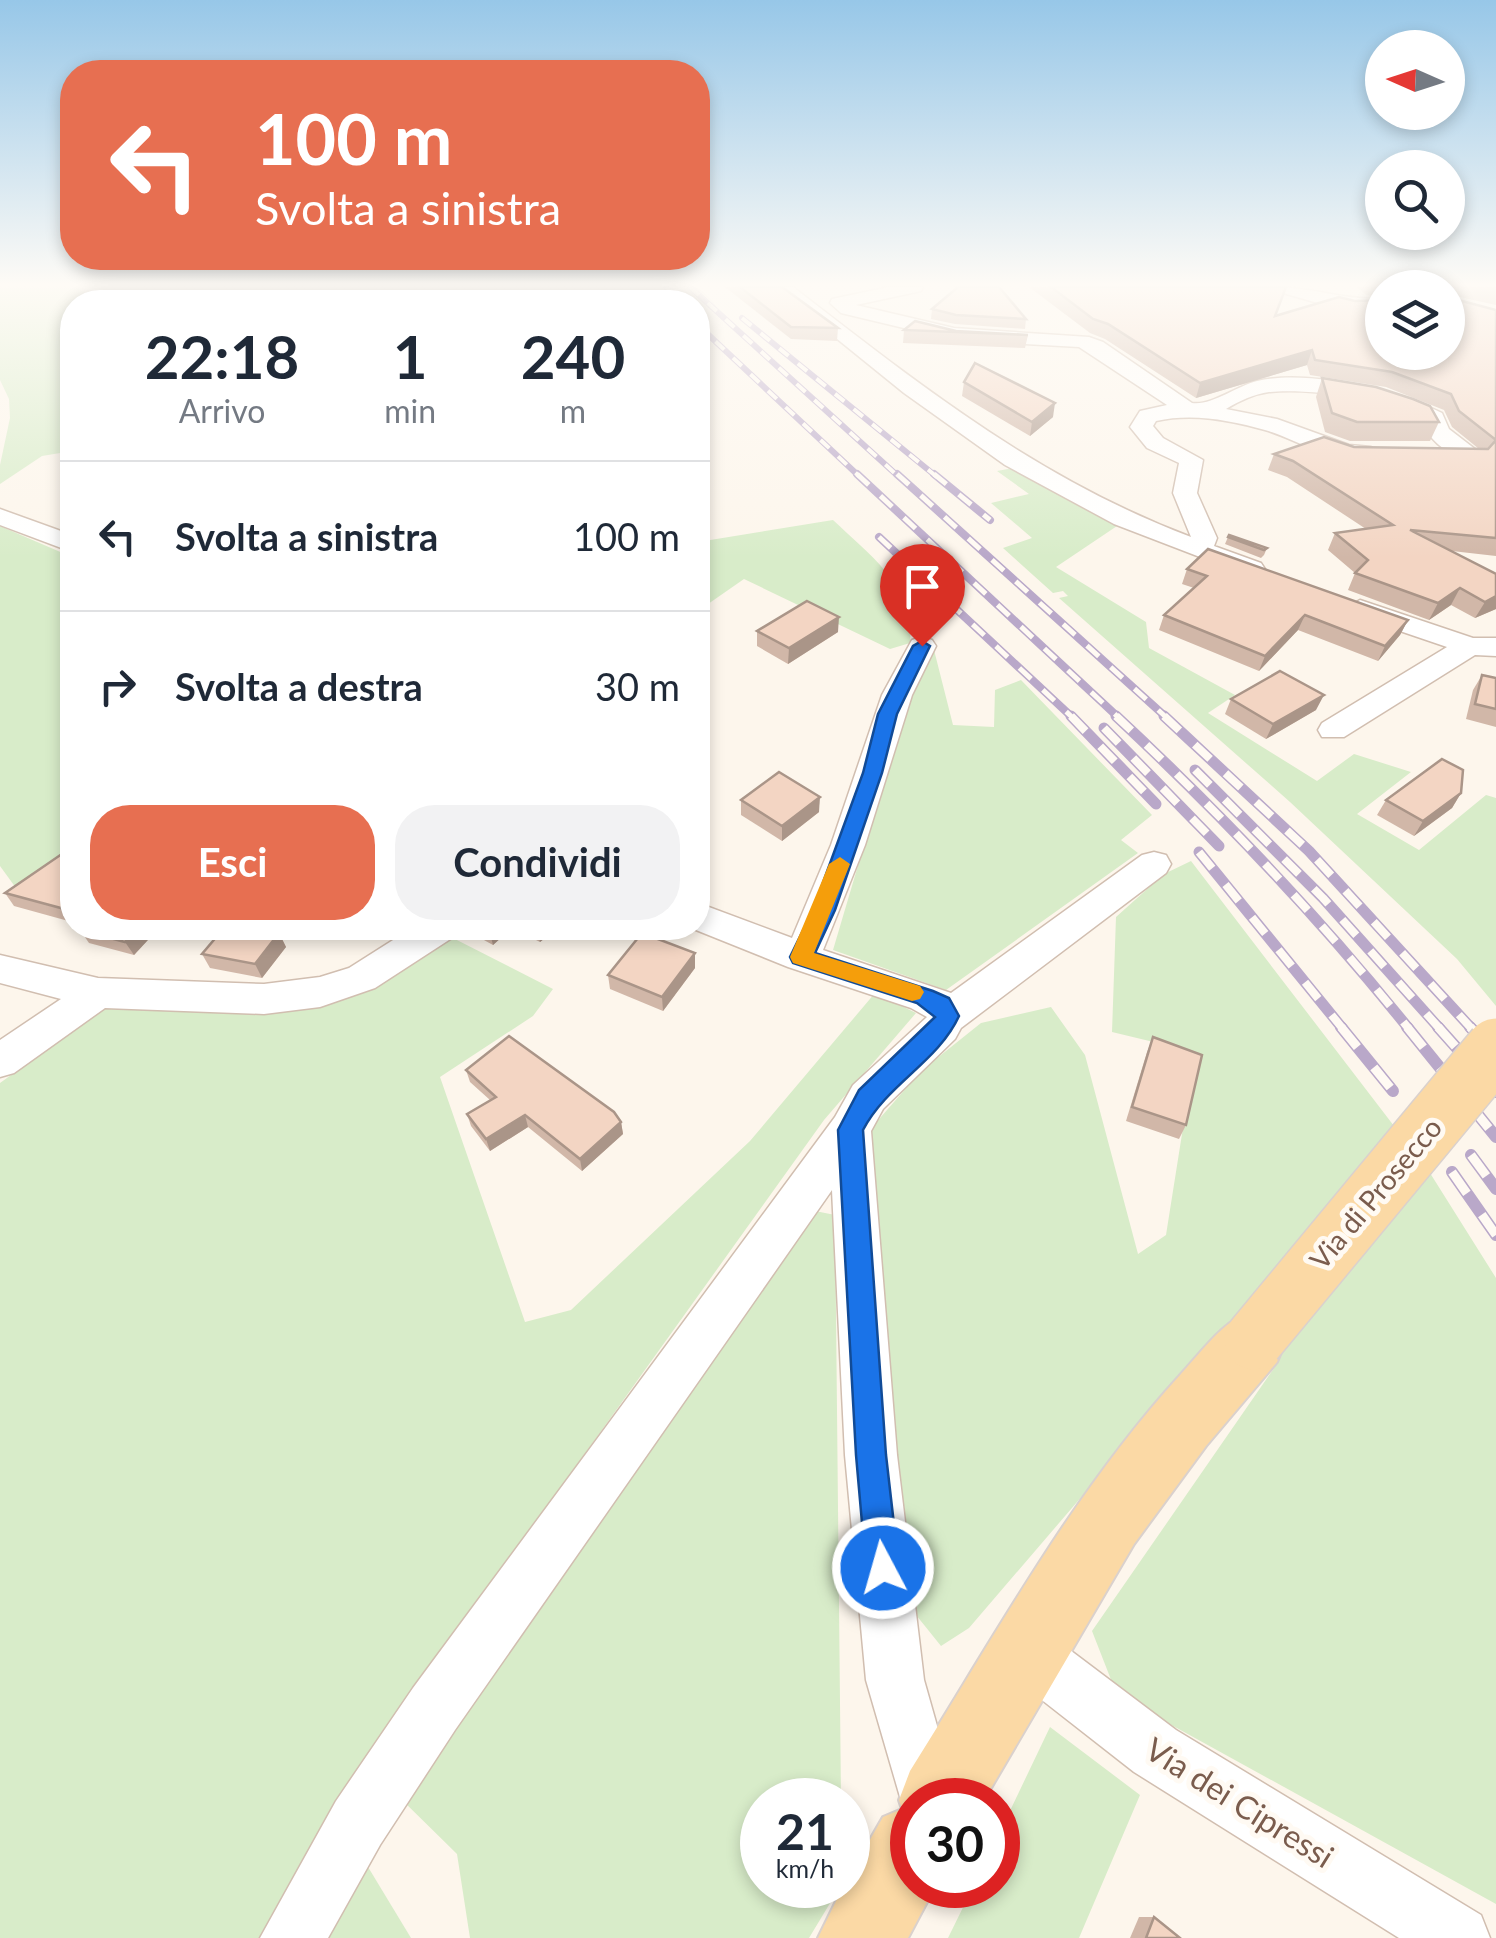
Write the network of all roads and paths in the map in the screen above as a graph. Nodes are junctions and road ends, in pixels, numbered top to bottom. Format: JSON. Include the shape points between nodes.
{"nodes":[{"id":1,"x":904,"y":377,"type":"edge"},
{"id":2,"x":1145,"y":377,"type":"edge"},
{"id":3,"x":1196,"y":410,"type":"junction"},
{"id":4,"x":1493,"y":436,"type":"edge"},
{"id":5,"x":1379,"y":452,"type":"edge"},
{"id":6,"x":1433,"y":453,"type":"edge"},
{"id":7,"x":1468,"y":454,"type":"junction"},
{"id":8,"x":1496,"y":466,"type":"edge"},
{"id":9,"x":0,"y":516,"type":"edge"},
{"id":10,"x":60,"y":539,"type":"edge"},
{"id":11,"x":1200,"y":550,"type":"junction"},
{"id":12,"x":1270,"y":576,"type":"edge"},
{"id":13,"x":1340,"y":601,"type":"edge"},
{"id":14,"x":922,"y":646,"type":"dead end"},
{"id":15,"x":1483,"y":646,"type":"edge"},
{"id":16,"x":1332,"y":730,"type":"dead end"},
{"id":17,"x":1154,"y":864,"type":"dead end"},
{"id":18,"x":710,"y":921,"type":"edge"},
{"id":19,"x":421,"y":940,"type":"edge"},
{"id":20,"x":801,"y":957,"type":"junction"},
{"id":21,"x":0,"y":968,"type":"edge"},
{"id":22,"x":98,"y":993,"type":"junction"},
{"id":23,"x":947,"y":1016,"type":"junction"},
{"id":24,"x":1496,"y":1048,"type":"edge"},
{"id":25,"x":0,"y":1061,"type":"edge"},
{"id":26,"x":850,"y":1130,"type":"junction"},
{"id":27,"x":1030,"y":1656,"type":"junction"},
{"id":28,"x":922,"y":1778,"type":"edge"},
{"id":29,"x":953,"y":1778,"type":"edge"},
{"id":30,"x":890,"y":1886,"type":"edge"},
{"id":31,"x":292,"y":1938,"type":"edge"},
{"id":32,"x":862,"y":1938,"type":"edge"},
{"id":33,"x":1458,"y":1938,"type":"edge"}],
"edges":[{"from":1,"to":11,"type":"street","via":[[1031,471],[1100,509]]},
{"from":2,"to":3,"type":"street"},
{"from":3,"to":5,"type":"street","via":[[1281,427],[1346,452]]},
{"from":3,"to":7,"type":"street","via":[[1276,385],[1384,398],[1434,418],[1439,432]]},
{"from":3,"to":11,"type":"street","via":[[1148,416],[1141,427],[1191,460],[1184,493],[1204,538]]},
{"from":4,"to":7,"type":"street","via":[[1482,440],[1484,454]]},
{"from":6,"to":7,"type":"street"},
{"from":7,"to":8,"type":"street"},
{"from":9,"to":10,"type":"street"},
{"from":11,"to":12,"type":"street"},
{"from":13,"to":15,"type":"street"},
{"from":14,"to":20,"type":"street","via":[[888,714],[824,910]]},
{"from":15,"to":16,"type":"street","via":[[1388,693]]},
{"from":17,"to":23,"type":"street"},
{"from":18,"to":20,"type":"street"},
{"from":19,"to":22,"type":"street","via":[[362,978],[320,992],[264,999]]},
{"from":20,"to":23,"type":"street","via":[[925,997]]},
{"from":21,"to":22,"type":"street"},
{"from":22,"to":25,"type":"street"},
{"from":23,"to":26,"type":"street","via":[[868,1097]]},
{"from":24,"to":27,"type":"main road","name":"Via di Prosecco","bridge":true,"via":[[1182,1422],[1109,1519]]},
{"from":26,"to":28,"type":"street","via":[[871,1455],[895,1680]]},
{"from":26,"to":31,"type":"street","via":[[434,1709]]},
{"from":27,"to":29,"type":"main road","name":"Via di Prosecco"},
{"from":27,"to":33,"type":"street","name":"Via dei Cipressi","via":[[1155,1750]]},
{"from":30,"to":32,"type":"main road"}]}
